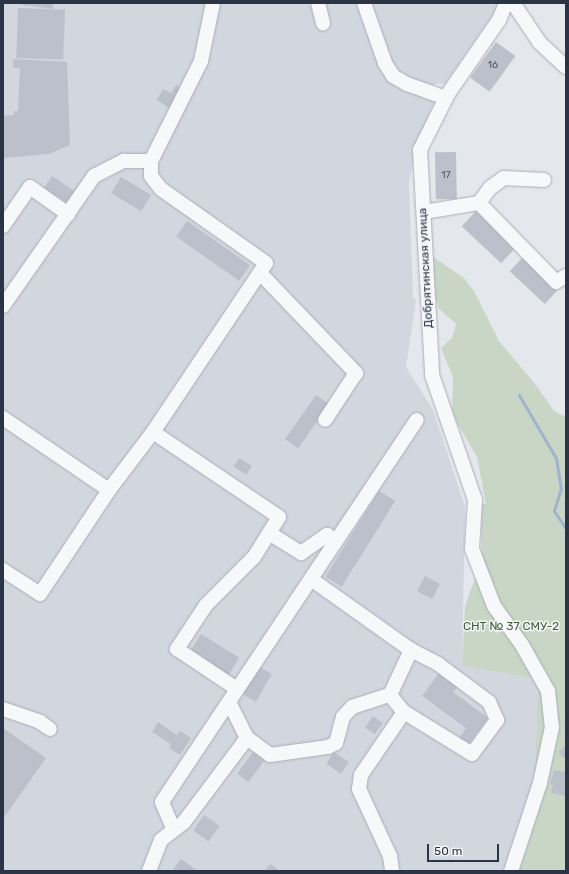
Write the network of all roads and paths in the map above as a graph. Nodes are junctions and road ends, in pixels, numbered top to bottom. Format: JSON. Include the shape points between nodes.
{"nodes":[{"id":1,"x":213,"y":3,"type":"edge"},
{"id":2,"x":318,"y":3,"type":"edge"},
{"id":3,"x":364,"y":3,"type":"edge"},
{"id":4,"x":506,"y":3,"type":"edge"},
{"id":5,"x":513,"y":3,"type":"edge"},
{"id":6,"x":323,"y":23,"type":"dead end"},
{"id":7,"x":566,"y":67,"type":"edge"},
{"id":8,"x":446,"y":98,"type":"junction"},
{"id":9,"x":150,"y":161,"type":"junction"},
{"id":10,"x":544,"y":180,"type":"dead end"},
{"id":11,"x":479,"y":203,"type":"junction"},
{"id":12,"x":424,"y":212,"type":"junction"},
{"id":13,"x":68,"y":214,"type":"junction"},
{"id":14,"x":3,"y":226,"type":"edge"},
{"id":15,"x":260,"y":273,"type":"junction"},
{"id":16,"x":566,"y":276,"type":"edge"},
{"id":17,"x":3,"y":306,"type":"edge"},
{"id":18,"x":3,"y":418,"type":"edge"},
{"id":19,"x":324,"y":420,"type":"dead end"},
{"id":20,"x":417,"y":420,"type":"dead end"},
{"id":21,"x":153,"y":432,"type":"junction"},
{"id":22,"x":109,"y":490,"type":"junction"},
{"id":23,"x":268,"y":533,"type":"junction"},
{"id":24,"x":336,"y":541,"type":"junction"},
{"id":25,"x":3,"y":570,"type":"edge"},
{"id":26,"x":310,"y":579,"type":"junction"},
{"id":27,"x":411,"y":650,"type":"junction"},
{"id":28,"x":237,"y":689,"type":"junction"},
{"id":29,"x":390,"y":695,"type":"junction"},
{"id":30,"x":229,"y":702,"type":"junction"},
{"id":31,"x":3,"y":709,"type":"edge"},
{"id":32,"x":404,"y":712,"type":"junction"},
{"id":33,"x":50,"y":729,"type":"dead end"},
{"id":34,"x":247,"y":738,"type":"junction"},
{"id":35,"x":173,"y":828,"type":"junction"},
{"id":36,"x":149,"y":871,"type":"edge"},
{"id":37,"x":392,"y":871,"type":"edge"},
{"id":38,"x":511,"y":871,"type":"edge"}],
"edges":[{"from":1,"to":9,"type":"street","via":[[201,61]]},
{"from":2,"to":6,"type":"street"},
{"from":3,"to":8,"type":"street","via":[[385,63],[393,76],[407,84]]},
{"from":4,"to":8,"type":"street","name":"Добрятинская улица","via":[[499,20]]},
{"from":5,"to":7,"type":"street","via":[[540,43]]},
{"from":8,"to":12,"type":"street","name":"Добрятинская улица","via":[[420,150]]},
{"from":9,"to":13,"type":"street","via":[[124,161],[94,176]]},
{"from":9,"to":15,"type":"street","via":[[151,176],[161,189],[266,263]]},
{"from":10,"to":11,"type":"street","via":[[504,178],[490,188]]},
{"from":11,"to":12,"type":"street"},
{"from":11,"to":16,"type":"street","via":[[556,282]]},
{"from":12,"to":38,"type":"street","name":"Добрятинская улица","via":[[432,375],[475,500],[472,549],[494,606],[522,645],[548,691],[552,727],[540,782]]},
{"from":13,"to":14,"type":"street","via":[[30,187]]},
{"from":13,"to":17,"type":"street"},
{"from":15,"to":19,"type":"street","via":[[356,374]]},
{"from":15,"to":21,"type":"street"},
{"from":18,"to":22,"type":"street"},
{"from":20,"to":24,"type":"street"},
{"from":21,"to":22,"type":"street"},
{"from":21,"to":23,"type":"street","via":[[278,516]]},
{"from":22,"to":25,"type":"street","via":[[40,594]]},
{"from":23,"to":24,"type":"street","via":[[301,553],[327,535]]},
{"from":23,"to":28,"type":"street","via":[[254,557],[206,605],[177,649]]},
{"from":24,"to":26,"type":"street"},
{"from":26,"to":27,"type":"street"},
{"from":26,"to":28,"type":"street"},
{"from":27,"to":29,"type":"street"},
{"from":27,"to":32,"type":"street","via":[[438,664],[489,702],[497,720],[472,754]]},
{"from":28,"to":30,"type":"street"},
{"from":29,"to":32,"type":"street"},
{"from":29,"to":34,"type":"street","via":[[352,707],[344,718],[336,743],[328,747],[270,755]]},
{"from":30,"to":34,"type":"street"},
{"from":30,"to":35,"type":"street","via":[[162,802]]},
{"from":31,"to":33,"type":"street","via":[[40,722]]},
{"from":32,"to":37,"type":"street","via":[[361,775],[359,789],[390,856]]},
{"from":34,"to":35,"type":"street","via":[[184,822]]},
{"from":35,"to":36,"type":"street","via":[[161,840]]}]}
